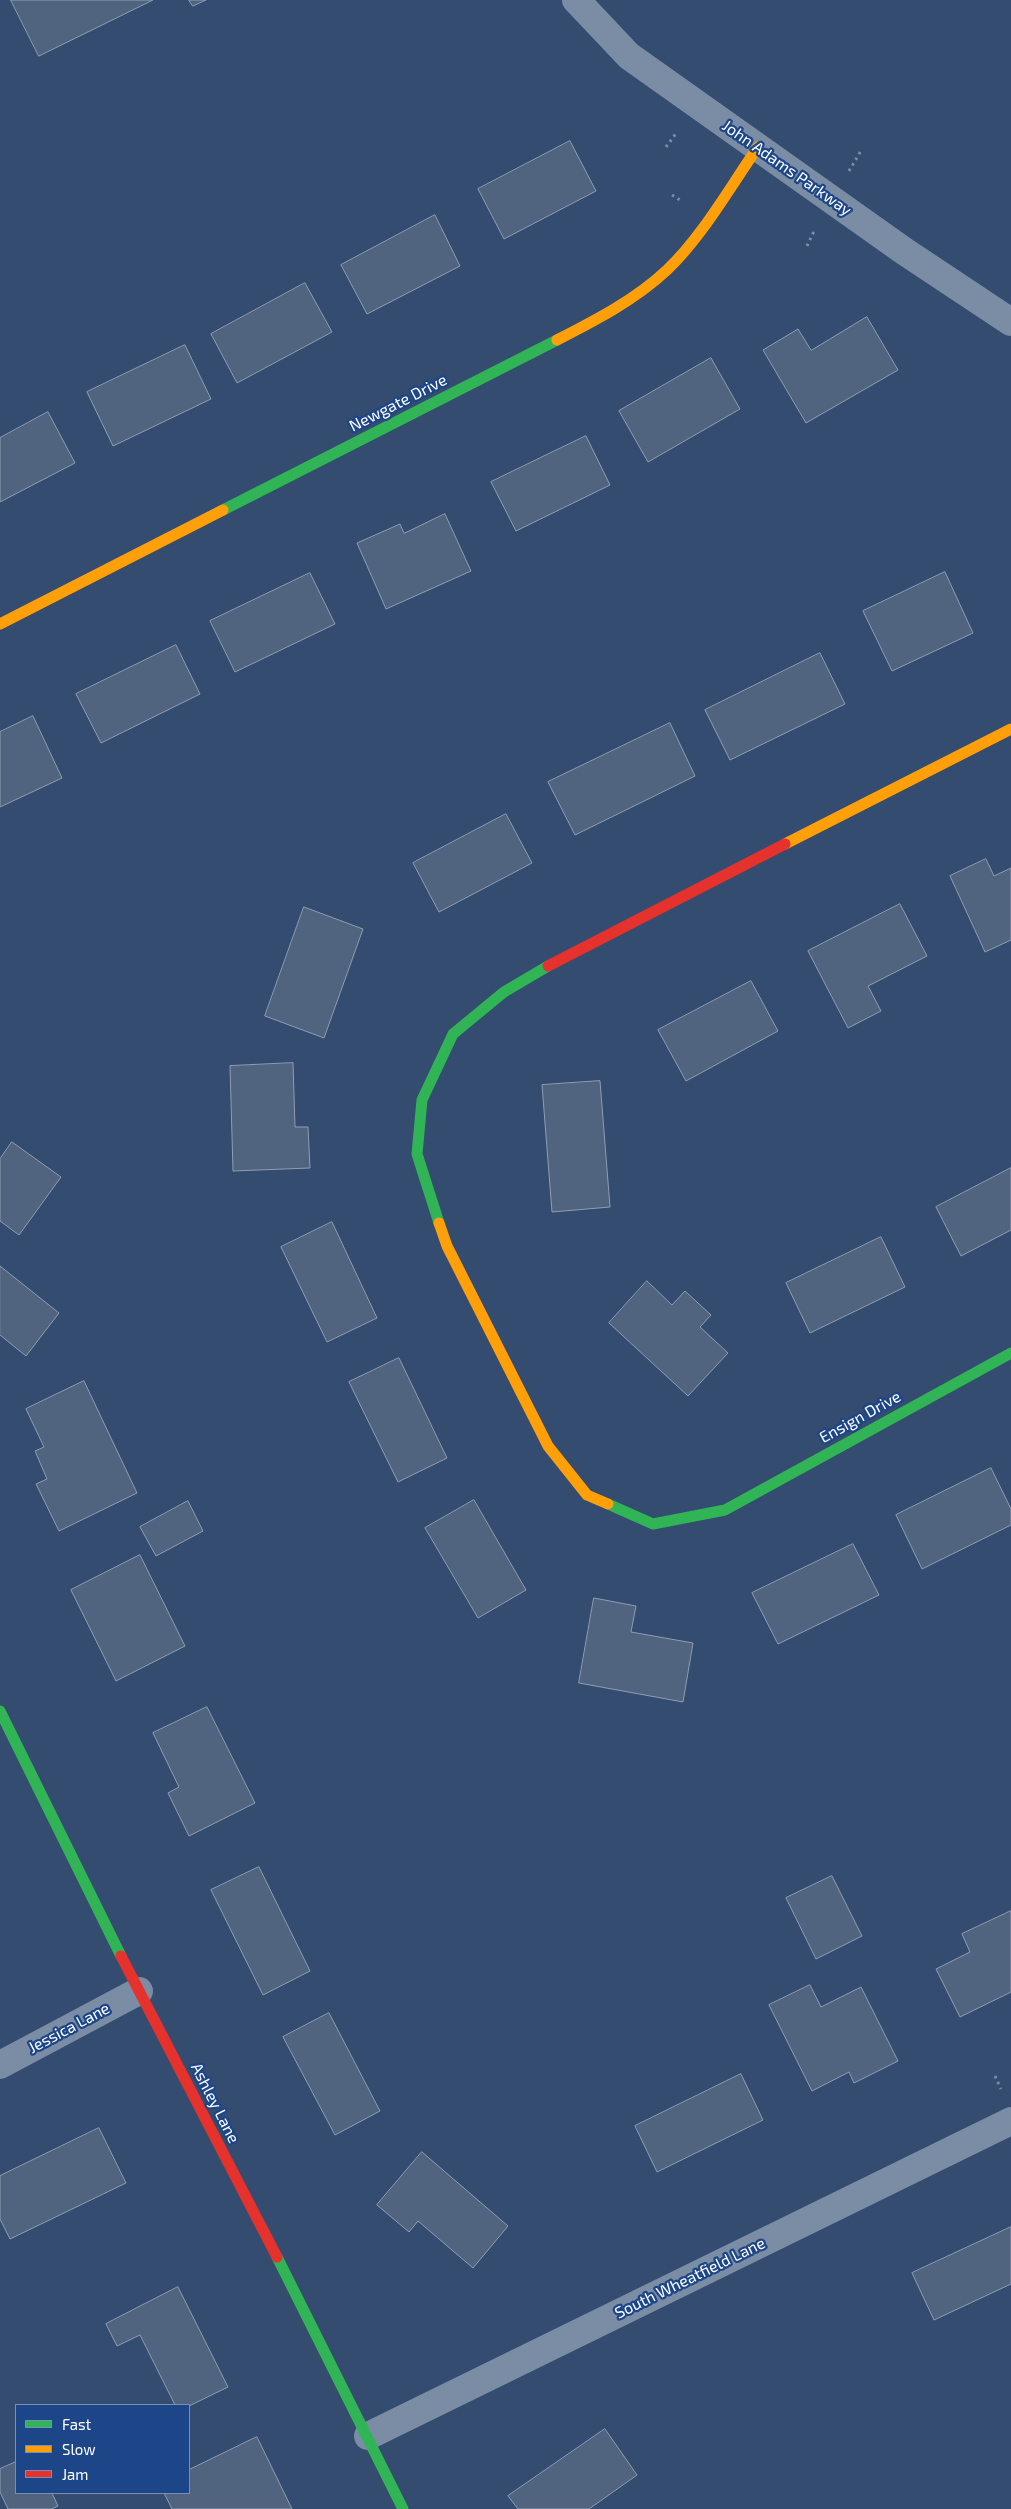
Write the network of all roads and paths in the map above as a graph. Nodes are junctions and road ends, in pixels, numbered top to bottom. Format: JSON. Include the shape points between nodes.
{"nodes":[{"id":1,"x":576,"y":0,"type":"edge"},
{"id":2,"x":682,"y":125,"type":"dead end"},
{"id":3,"x":666,"y":147,"type":"dead end"},
{"id":4,"x":758,"y":147,"type":"junction"},
{"id":5,"x":862,"y":149,"type":"dead end"},
{"id":6,"x":848,"y":173,"type":"dead end"},
{"id":7,"x":819,"y":222,"type":"dead end"},
{"id":8,"x":807,"y":246,"type":"dead end"},
{"id":9,"x":1011,"y":322,"type":"edge"},
{"id":10,"x":0,"y":624,"type":"edge"},
{"id":11,"x":1011,"y":729,"type":"edge"},
{"id":12,"x":1011,"y":1353,"type":"edge"},
{"id":13,"x":0,"y":1710,"type":"edge"},
{"id":14,"x":139,"y":1991,"type":"junction"},
{"id":15,"x":0,"y":2065,"type":"edge"},
{"id":16,"x":994,"y":2076,"type":"dead end"},
{"id":17,"x":1003,"y":2092,"type":"dead end"},
{"id":18,"x":1011,"y":2121,"type":"edge"},
{"id":19,"x":368,"y":2436,"type":"junction"},
{"id":20,"x":404,"y":2509,"type":"edge"}],
"edges":[{"from":1,"to":4,"type":"street","name":"John Adams Parkway","via":[[630,56]]},
{"from":2,"to":3,"type":"path"},
{"from":4,"to":9,"type":"street","name":"John Adams Parkway"},
{"from":4,"to":10,"type":"street","name":"Newgate Drive","via":[[668,270],[614,311]]},
{"from":5,"to":6,"type":"path"},
{"from":7,"to":8,"type":"path"},
{"from":11,"to":12,"type":"street","name":"Ensign Drive","via":[[554,962],[504,992],[453,1034],[422,1100],[416,1154],[447,1246],[548,1446],[587,1495],[653,1524],[725,1510]]},
{"from":13,"to":14,"type":"street","name":"Ashley Lane","via":[[58,1834]]},
{"from":14,"to":15,"type":"street","name":"Jessica Lane"},
{"from":14,"to":19,"type":"street","name":"Ashley Lane"},
{"from":16,"to":17,"type":"path"},
{"from":18,"to":19,"type":"street","name":"South Wheatfield Lane"},
{"from":19,"to":20,"type":"street","name":"Ashley Lane"}]}
